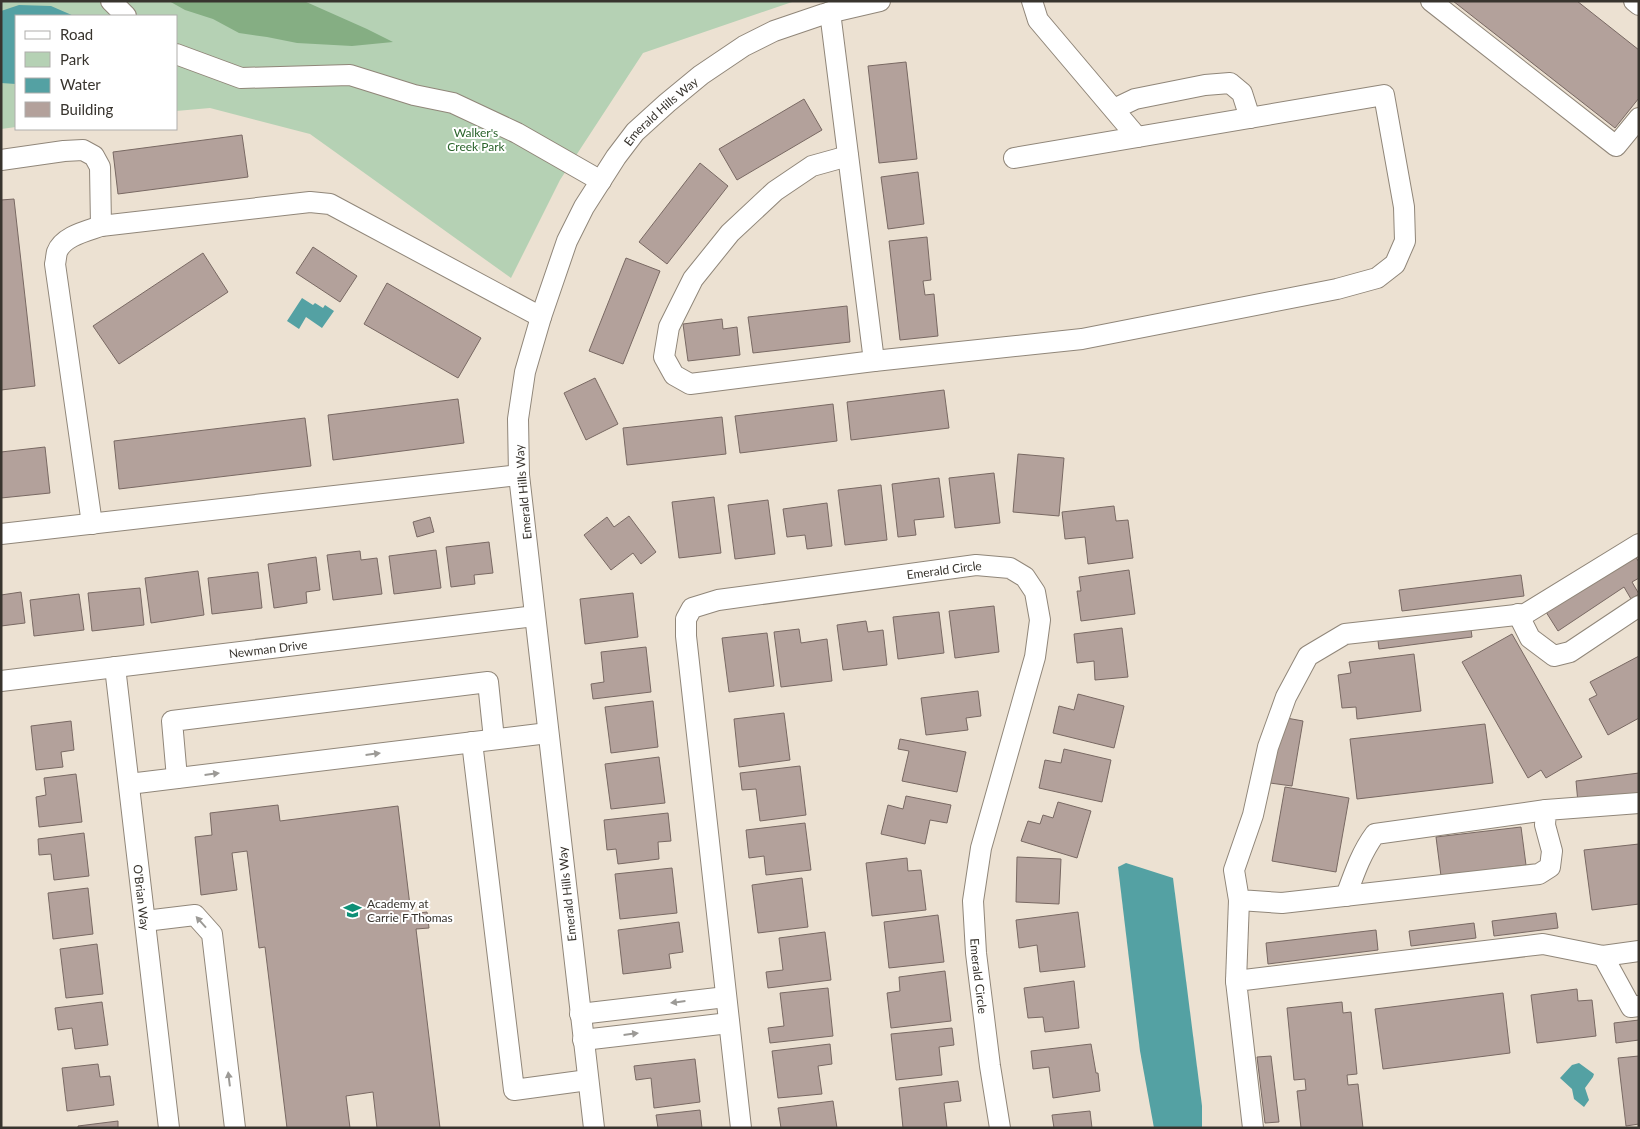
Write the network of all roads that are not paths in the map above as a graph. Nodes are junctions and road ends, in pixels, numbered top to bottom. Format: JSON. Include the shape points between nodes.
{"nodes":[{"id":1,"x":111,"y":1,"type":"edge"},
{"id":2,"x":880,"y":1,"type":"edge"},
{"id":3,"x":1032,"y":1,"type":"edge"},
{"id":4,"x":1431,"y":1,"type":"edge"},
{"id":5,"x":1634,"y":1,"type":"edge"},
{"id":6,"x":1639,"y":5,"type":"edge"},
{"id":7,"x":830,"y":12,"type":"junction"},
{"id":8,"x":125,"y":15,"type":"edge"},
{"id":9,"x":178,"y":55,"type":"edge"},
{"id":10,"x":1114,"y":109,"type":"junction"},
{"id":11,"x":1250,"y":118,"type":"junction"},
{"id":12,"x":1639,"y":118,"type":"edge"},
{"id":13,"x":1137,"y":137,"type":"junction"},
{"id":14,"x":848,"y":156,"type":"junction"},
{"id":15,"x":1014,"y":158,"type":"dead end"},
{"id":16,"x":1,"y":160,"type":"edge"},
{"id":17,"x":601,"y":181,"type":"junction"},
{"id":18,"x":101,"y":226,"type":"junction"},
{"id":19,"x":541,"y":317,"type":"junction"},
{"id":20,"x":874,"y":361,"type":"junction"},
{"id":21,"x":519,"y":475,"type":"junction"},
{"id":22,"x":92,"y":524,"type":"junction"},
{"id":23,"x":1,"y":534,"type":"edge"},
{"id":24,"x":1639,"y":544,"type":"edge"},
{"id":25,"x":1639,"y":606,"type":"edge"},
{"id":26,"x":1518,"y":614,"type":"junction"},
{"id":27,"x":535,"y":616,"type":"junction"},
{"id":28,"x":115,"y":667,"type":"junction"},
{"id":29,"x":1,"y":681,"type":"edge"},
{"id":30,"x":548,"y":733,"type":"junction"},
{"id":31,"x":494,"y":740,"type":"junction"},
{"id":32,"x":472,"y":742,"type":"junction"},
{"id":33,"x":177,"y":778,"type":"junction"},
{"id":34,"x":129,"y":784,"type":"junction"},
{"id":35,"x":1639,"y":803,"type":"edge"},
{"id":36,"x":1546,"y":810,"type":"junction"},
{"id":37,"x":1346,"y":896,"type":"junction"},
{"id":38,"x":1239,"y":900,"type":"junction"},
{"id":39,"x":145,"y":921,"type":"junction"},
{"id":40,"x":1639,"y":951,"type":"edge"},
{"id":41,"x":1603,"y":956,"type":"junction"},
{"id":42,"x":1236,"y":981,"type":"junction"},
{"id":43,"x":726,"y":996,"type":"junction"},
{"id":44,"x":1639,"y":1006,"type":"edge"},
{"id":45,"x":580,"y":1014,"type":"junction"},
{"id":46,"x":729,"y":1023,"type":"junction"},
{"id":47,"x":583,"y":1040,"type":"junction"},
{"id":48,"x":588,"y":1080,"type":"junction"},
{"id":49,"x":169,"y":1128,"type":"edge"},
{"id":50,"x":234,"y":1128,"type":"edge"},
{"id":51,"x":594,"y":1128,"type":"edge"},
{"id":52,"x":741,"y":1128,"type":"edge"},
{"id":53,"x":1000,"y":1128,"type":"edge"},
{"id":54,"x":1253,"y":1128,"type":"edge"}],
"edges":[{"from":1,"to":8,"type":"street"},
{"from":2,"to":7,"type":"street","name":"Emerald Hills Way"},
{"from":3,"to":10,"type":"street","via":[[1038,20]]},
{"from":4,"to":12,"type":"street","via":[[1616,146]]},
{"from":5,"to":6,"type":"street"},
{"from":7,"to":14,"type":"street"},
{"from":7,"to":17,"type":"street","name":"Emerald Hills Way","via":[[774,31],[701,74],[635,132]]},
{"from":9,"to":17,"type":"street","via":[[241,78],[350,75],[414,95],[453,103]]},
{"from":10,"to":11,"type":"street","via":[[1135,99],[1230,83],[1242,93]]},
{"from":10,"to":13,"type":"street"},
{"from":11,"to":13,"type":"street"},
{"from":11,"to":20,"type":"street","via":[[1384,95],[1404,207],[1406,241],[1395,264],[1376,278],[1337,289],[1082,339]]},
{"from":13,"to":15,"type":"street"},
{"from":14,"to":20,"type":"street"},
{"from":14,"to":20,"type":"street","via":[[812,166],[775,191],[730,233],[693,279],[669,327],[664,356],[674,374],[690,384]]},
{"from":16,"to":18,"type":"street","via":[[83,150],[94,156],[100,168]]},
{"from":17,"to":19,"type":"street","name":"Emerald Hills Way","via":[[567,241]]},
{"from":18,"to":19,"type":"street","via":[[310,202],[330,204]]},
{"from":18,"to":22,"type":"street","via":[[72,237],[61,246],[55,264]]},
{"from":19,"to":21,"type":"street","name":"Emerald Hills Way","via":[[525,372],[518,419]]},
{"from":21,"to":22,"type":"street"},
{"from":21,"to":27,"type":"street","name":"Emerald Hills Way"},
{"from":22,"to":23,"type":"street"},
{"from":24,"to":26,"type":"street","via":[[1525,614]]},
{"from":25,"to":26,"type":"street","via":[[1570,652],[1554,656],[1530,638]]},
{"from":26,"to":38,"type":"street","via":[[1345,634],[1308,656],[1286,697],[1268,747],[1253,815],[1234,870]]},
{"from":27,"to":28,"type":"street","name":"Newman Drive"},
{"from":27,"to":30,"type":"street","name":"Emerald Hills Way"},
{"from":28,"to":29,"type":"street","name":"Newman Drive"},
{"from":28,"to":34,"type":"street","name":"O'Brian Way"},
{"from":30,"to":31,"type":"street"},
{"from":30,"to":45,"type":"street","name":"Emerald Hills Way"},
{"from":31,"to":32,"type":"street"},
{"from":31,"to":33,"type":"street","via":[[488,682],[335,700],[172,721]]},
{"from":33,"to":32,"type":"street","one_way":true},
{"from":32,"to":48,"type":"street","via":[[514,1090]]},
{"from":33,"to":34,"type":"street"},
{"from":34,"to":39,"type":"street","name":"O'Brian Way"},
{"from":35,"to":36,"type":"street"},
{"from":36,"to":37,"type":"street","via":[[1375,834],[1360,858]]},
{"from":36,"to":37,"type":"street","via":[[1545,825],[1552,851],[1550,867],[1539,874]]},
{"from":37,"to":38,"type":"street","via":[[1282,903]]},
{"from":38,"to":42,"type":"street"},
{"from":39,"to":49,"type":"street","name":"O'Brian Way"},
{"from":50,"to":39,"type":"street","one_way":true,"via":[[212,934],[195,915]]},
{"from":40,"to":41,"type":"street"},
{"from":41,"to":42,"type":"street","via":[[1543,944]]},
{"from":41,"to":44,"type":"street","via":[[1630,1007]]},
{"from":42,"to":54,"type":"street"},
{"from":43,"to":45,"type":"street","one_way":true},
{"from":43,"to":46,"type":"street","name":"Emerald Circle"},
{"from":43,"to":53,"type":"street","name":"Emerald Circle","via":[[686,636],[686,619],[692,608],[718,600],[976,566],[1010,568],[1025,577],[1035,592],[1040,620],[1035,657],[981,848],[973,901],[976,953]]},
{"from":45,"to":47,"type":"street","name":"Emerald Hills Way"},
{"from":47,"to":46,"type":"street","one_way":true},
{"from":46,"to":52,"type":"street","name":"Emerald Circle"},
{"from":47,"to":48,"type":"street","name":"Emerald Hills Way"},
{"from":48,"to":51,"type":"street","name":"Emerald Hills Way"}]}
